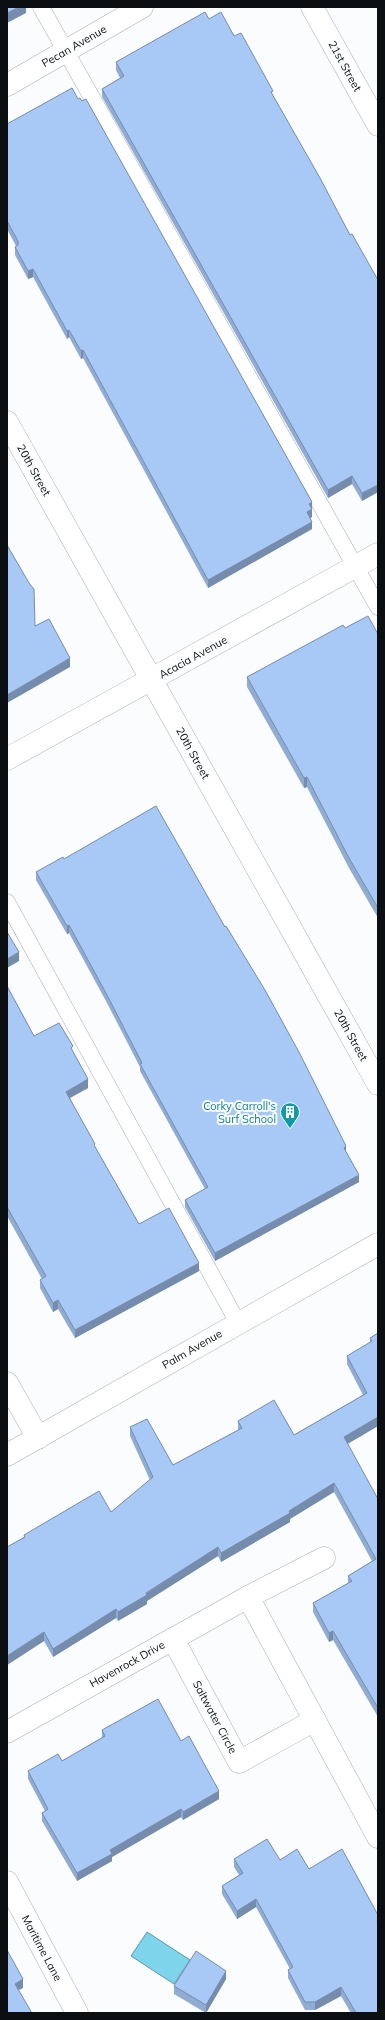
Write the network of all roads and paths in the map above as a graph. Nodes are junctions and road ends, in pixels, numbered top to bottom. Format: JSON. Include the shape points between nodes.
{"nodes":[{"id":1,"x":41,"y":7,"type":"edge"},
{"id":2,"x":142,"y":7,"type":"edge"},
{"id":3,"x":312,"y":7,"type":"edge"},
{"id":4,"x":65,"y":50,"type":"junction"},
{"id":5,"x":7,"y":84,"type":"edge"},
{"id":6,"x":378,"y":125,"type":"edge"},
{"id":7,"x":7,"y":422,"type":"edge"},
{"id":8,"x":378,"y":554,"type":"edge"},
{"id":9,"x":355,"y":566,"type":"junction"},
{"id":10,"x":378,"y":606,"type":"edge"},
{"id":11,"x":152,"y":679,"type":"junction"},
{"id":12,"x":7,"y":759,"type":"edge"},
{"id":13,"x":7,"y":902,"type":"edge"},
{"id":14,"x":378,"y":1084,"type":"edge"},
{"id":15,"x":378,"y":1244,"type":"edge"},
{"id":16,"x":238,"y":1323,"type":"junction"},
{"id":17,"x":7,"y":1383,"type":"edge"},
{"id":18,"x":38,"y":1438,"type":"junction"},
{"id":19,"x":7,"y":1455,"type":"edge"},
{"id":20,"x":324,"y":1558,"type":"dead end"},
{"id":21,"x":248,"y":1597,"type":"junction"},
{"id":22,"x":173,"y":1639,"type":"junction"},
{"id":23,"x":314,"y":1720,"type":"junction"},
{"id":24,"x":7,"y":1732,"type":"edge"},
{"id":25,"x":378,"y":1837,"type":"edge"},
{"id":26,"x":7,"y":1882,"type":"edge"},
{"id":27,"x":77,"y":2013,"type":"edge"}],
"edges":[{"from":1,"to":4,"type":"lane"},
{"from":2,"to":4,"type":"street","name":"Pecan Avenue"},
{"from":3,"to":6,"type":"street","name":"21st Street"},
{"from":4,"to":5,"type":"street","name":"Pecan Avenue"},
{"from":4,"to":9,"type":"lane"},
{"from":7,"to":11,"type":"street","name":"20th Street"},
{"from":8,"to":9,"type":"street","name":"Acacia Avenue"},
{"from":9,"to":10,"type":"lane"},
{"from":9,"to":11,"type":"street","name":"Acacia Avenue"},
{"from":11,"to":12,"type":"street","name":"Acacia Avenue"},
{"from":11,"to":14,"type":"street","name":"20th Street"},
{"from":13,"to":16,"type":"lane"},
{"from":15,"to":16,"type":"street","name":"Palm Avenue"},
{"from":16,"to":18,"type":"street","name":"Palm Avenue"},
{"from":17,"to":18,"type":"street"},
{"from":18,"to":19,"type":"street","name":"Palm Avenue"},
{"from":20,"to":21,"type":"street","name":"Havenrock Drive"},
{"from":21,"to":22,"type":"street","name":"Havenrock Drive"},
{"from":21,"to":23,"type":"street"},
{"from":22,"to":23,"type":"street","name":"Saltwater Circle","via":[[239,1762]]},
{"from":22,"to":24,"type":"street","name":"Havenrock Drive"},
{"from":23,"to":25,"type":"street"},
{"from":26,"to":27,"type":"street","name":"Maritime Lane"}]}
